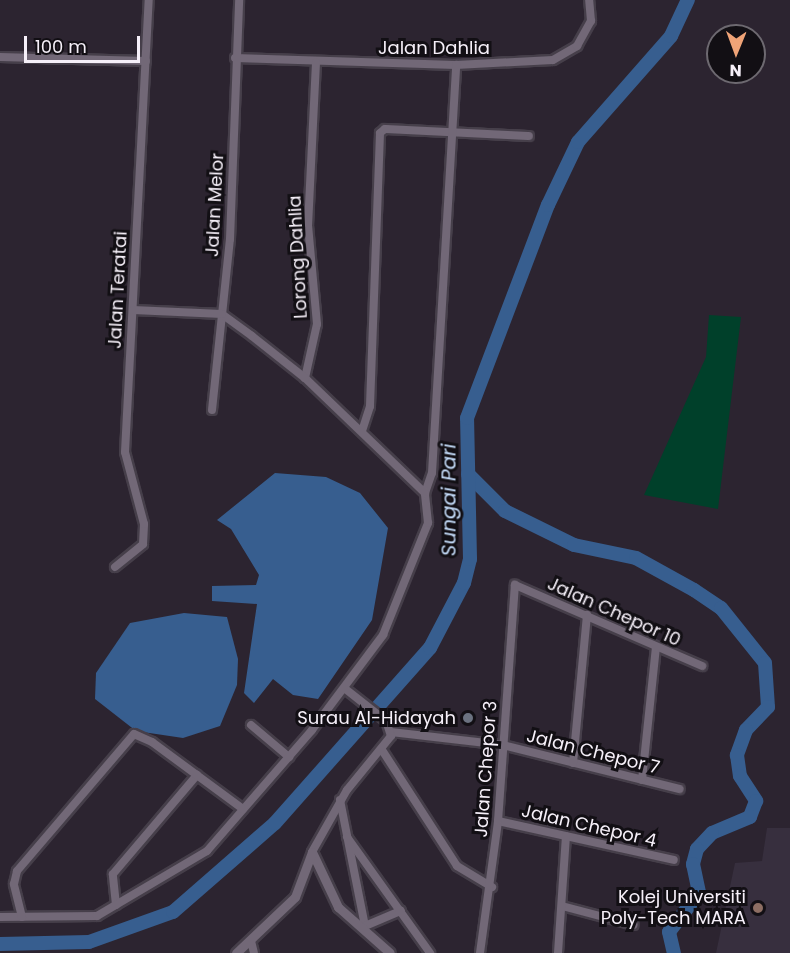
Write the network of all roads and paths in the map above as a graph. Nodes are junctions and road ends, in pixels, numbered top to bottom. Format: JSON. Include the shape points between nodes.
{"nodes":[{"id":1,"x":149,"y":0,"type":"edge"},
{"id":2,"x":239,"y":0,"type":"edge"},
{"id":3,"x":589,"y":0,"type":"edge"},
{"id":4,"x":0,"y":57,"type":"edge"},
{"id":5,"x":235,"y":58,"type":"junction"},
{"id":6,"x":146,"y":61,"type":"junction"},
{"id":7,"x":316,"y":62,"type":"junction"},
{"id":8,"x":456,"y":65,"type":"junction"},
{"id":9,"x":453,"y":132,"type":"junction"},
{"id":10,"x":530,"y":136,"type":"dead end"},
{"id":11,"x":133,"y":310,"type":"junction"},
{"id":12,"x":222,"y":314,"type":"junction"},
{"id":13,"x":305,"y":378,"type":"junction"},
{"id":14,"x":212,"y":410,"type":"dead end"},
{"id":15,"x":362,"y":431,"type":"junction"},
{"id":16,"x":425,"y":493,"type":"junction"},
{"id":17,"x":116,"y":567,"type":"dead end"},
{"id":18,"x":515,"y":585,"type":"joint"},
{"id":19,"x":587,"y":615,"type":"junction"},
{"id":20,"x":656,"y":647,"type":"junction"},
{"id":21,"x":702,"y":666,"type":"dead end"},
{"id":22,"x":344,"y":688,"type":"junction"},
{"id":23,"x":251,"y":725,"type":"dead end"},
{"id":24,"x":391,"y":732,"type":"junction"},
{"id":25,"x":503,"y":745,"type":"junction"},
{"id":26,"x":382,"y":750,"type":"junction"},
{"id":27,"x":289,"y":757,"type":"junction"},
{"id":28,"x":573,"y":763,"type":"junction"},
{"id":29,"x":197,"y":775,"type":"junction"},
{"id":30,"x":642,"y":780,"type":"junction"},
{"id":31,"x":680,"y":789,"type":"dead end"},
{"id":32,"x":340,"y":800,"type":"junction"},
{"id":33,"x":243,"y":809,"type":"junction"},
{"id":34,"x":498,"y":821,"type":"junction"},
{"id":35,"x":346,"y":836,"type":"junction"},
{"id":36,"x":566,"y":836,"type":"junction"},
{"id":37,"x":312,"y":852,"type":"junction"},
{"id":38,"x":674,"y":860,"type":"dead end"},
{"id":39,"x":492,"y":887,"type":"junction"},
{"id":40,"x":116,"y":905,"type":"junction"},
{"id":41,"x":562,"y":906,"type":"junction"},
{"id":42,"x":401,"y":911,"type":"junction"},
{"id":43,"x":0,"y":917,"type":"edge"},
{"id":44,"x":22,"y":917,"type":"junction"},
{"id":45,"x":634,"y":925,"type":"dead end"},
{"id":46,"x":365,"y":926,"type":"junction"},
{"id":47,"x":251,"y":941,"type":"junction"},
{"id":48,"x":236,"y":953,"type":"edge"},
{"id":49,"x":254,"y":953,"type":"edge"},
{"id":50,"x":390,"y":953,"type":"edge"},
{"id":51,"x":430,"y":953,"type":"edge"},
{"id":52,"x":480,"y":953,"type":"edge"},
{"id":53,"x":558,"y":953,"type":"edge"}],
"edges":[{"from":1,"to":6,"type":"street","name":"Jalan Teratai"},
{"from":2,"to":5,"type":"street","name":"Jalan Melor"},
{"from":3,"to":8,"type":"street","name":"Jalan Dahlia","via":[[591,21],[567,54],[554,60]]},
{"from":4,"to":6,"type":"street"},
{"from":5,"to":7,"type":"street","name":"Jalan Dahlia"},
{"from":5,"to":12,"type":"street","name":"Jalan Melor"},
{"from":6,"to":11,"type":"street","name":"Jalan Teratai"},
{"from":7,"to":8,"type":"street","name":"Jalan Dahlia"},
{"from":7,"to":13,"type":"street","name":"Lorong Dahlia","via":[[308,225],[317,324]]},
{"from":8,"to":9,"type":"street"},
{"from":9,"to":10,"type":"street"},
{"from":9,"to":15,"type":"street","via":[[380,134],[371,394]]},
{"from":9,"to":16,"type":"street","via":[[432,472]]},
{"from":11,"to":12,"type":"street"},
{"from":11,"to":17,"type":"street","name":"Jalan Teratai","via":[[125,452],[144,524],[143,544]]},
{"from":12,"to":13,"type":"street"},
{"from":12,"to":14,"type":"street","name":"Jalan Melor"},
{"from":13,"to":15,"type":"street"},
{"from":15,"to":16,"type":"street"},
{"from":16,"to":22,"type":"street","via":[[428,523],[396,613]]},
{"from":18,"to":19,"type":"street","name":"Jalan Chepor 10"},
{"from":18,"to":25,"type":"street","name":"Jalan Chepor 3"},
{"from":19,"to":20,"type":"street","name":"Jalan Chepor 10"},
{"from":19,"to":28,"type":"street"},
{"from":20,"to":21,"type":"street","name":"Jalan Chepor 10"},
{"from":20,"to":30,"type":"street"},
{"from":22,"to":24,"type":"street","via":[[386,721]]},
{"from":22,"to":27,"type":"street"},
{"from":23,"to":27,"type":"street"},
{"from":24,"to":25,"type":"street","name":"Jalan Chepor 7"},
{"from":24,"to":26,"type":"street"},
{"from":25,"to":28,"type":"street","name":"Jalan Chepor 7"},
{"from":25,"to":34,"type":"street","name":"Jalan Chepor 3"},
{"from":26,"to":32,"type":"street"},
{"from":26,"to":39,"type":"street","via":[[457,866]]},
{"from":27,"to":33,"type":"street"},
{"from":28,"to":30,"type":"street","name":"Jalan Chepor 7"},
{"from":29,"to":33,"type":"street"},
{"from":29,"to":40,"type":"street","via":[[113,874]]},
{"from":29,"to":44,"type":"street","via":[[139,734],[127,739],[17,871],[14,884]]},
{"from":30,"to":31,"type":"street","name":"Jalan Chepor 7"},
{"from":32,"to":35,"type":"street"},
{"from":32,"to":37,"type":"street"},
{"from":33,"to":40,"type":"street","via":[[195,861]]},
{"from":34,"to":36,"type":"street","name":"Jalan Chepor 4"},
{"from":34,"to":39,"type":"street","name":"Jalan Chepor 3"},
{"from":35,"to":42,"type":"street"},
{"from":35,"to":46,"type":"street"},
{"from":36,"to":38,"type":"street","name":"Jalan Chepor 4"},
{"from":36,"to":41,"type":"street"},
{"from":37,"to":46,"type":"street","via":[[338,907]]},
{"from":37,"to":47,"type":"street","via":[[295,897]]},
{"from":39,"to":52,"type":"street","name":"Jalan Chepor 3"},
{"from":40,"to":44,"type":"street","via":[[91,917]]},
{"from":41,"to":45,"type":"street"},
{"from":41,"to":53,"type":"street"},
{"from":42,"to":46,"type":"street"},
{"from":42,"to":51,"type":"street"},
{"from":43,"to":44,"type":"street"},
{"from":46,"to":50,"type":"street"},
{"from":47,"to":48,"type":"street"},
{"from":47,"to":49,"type":"street"}]}
